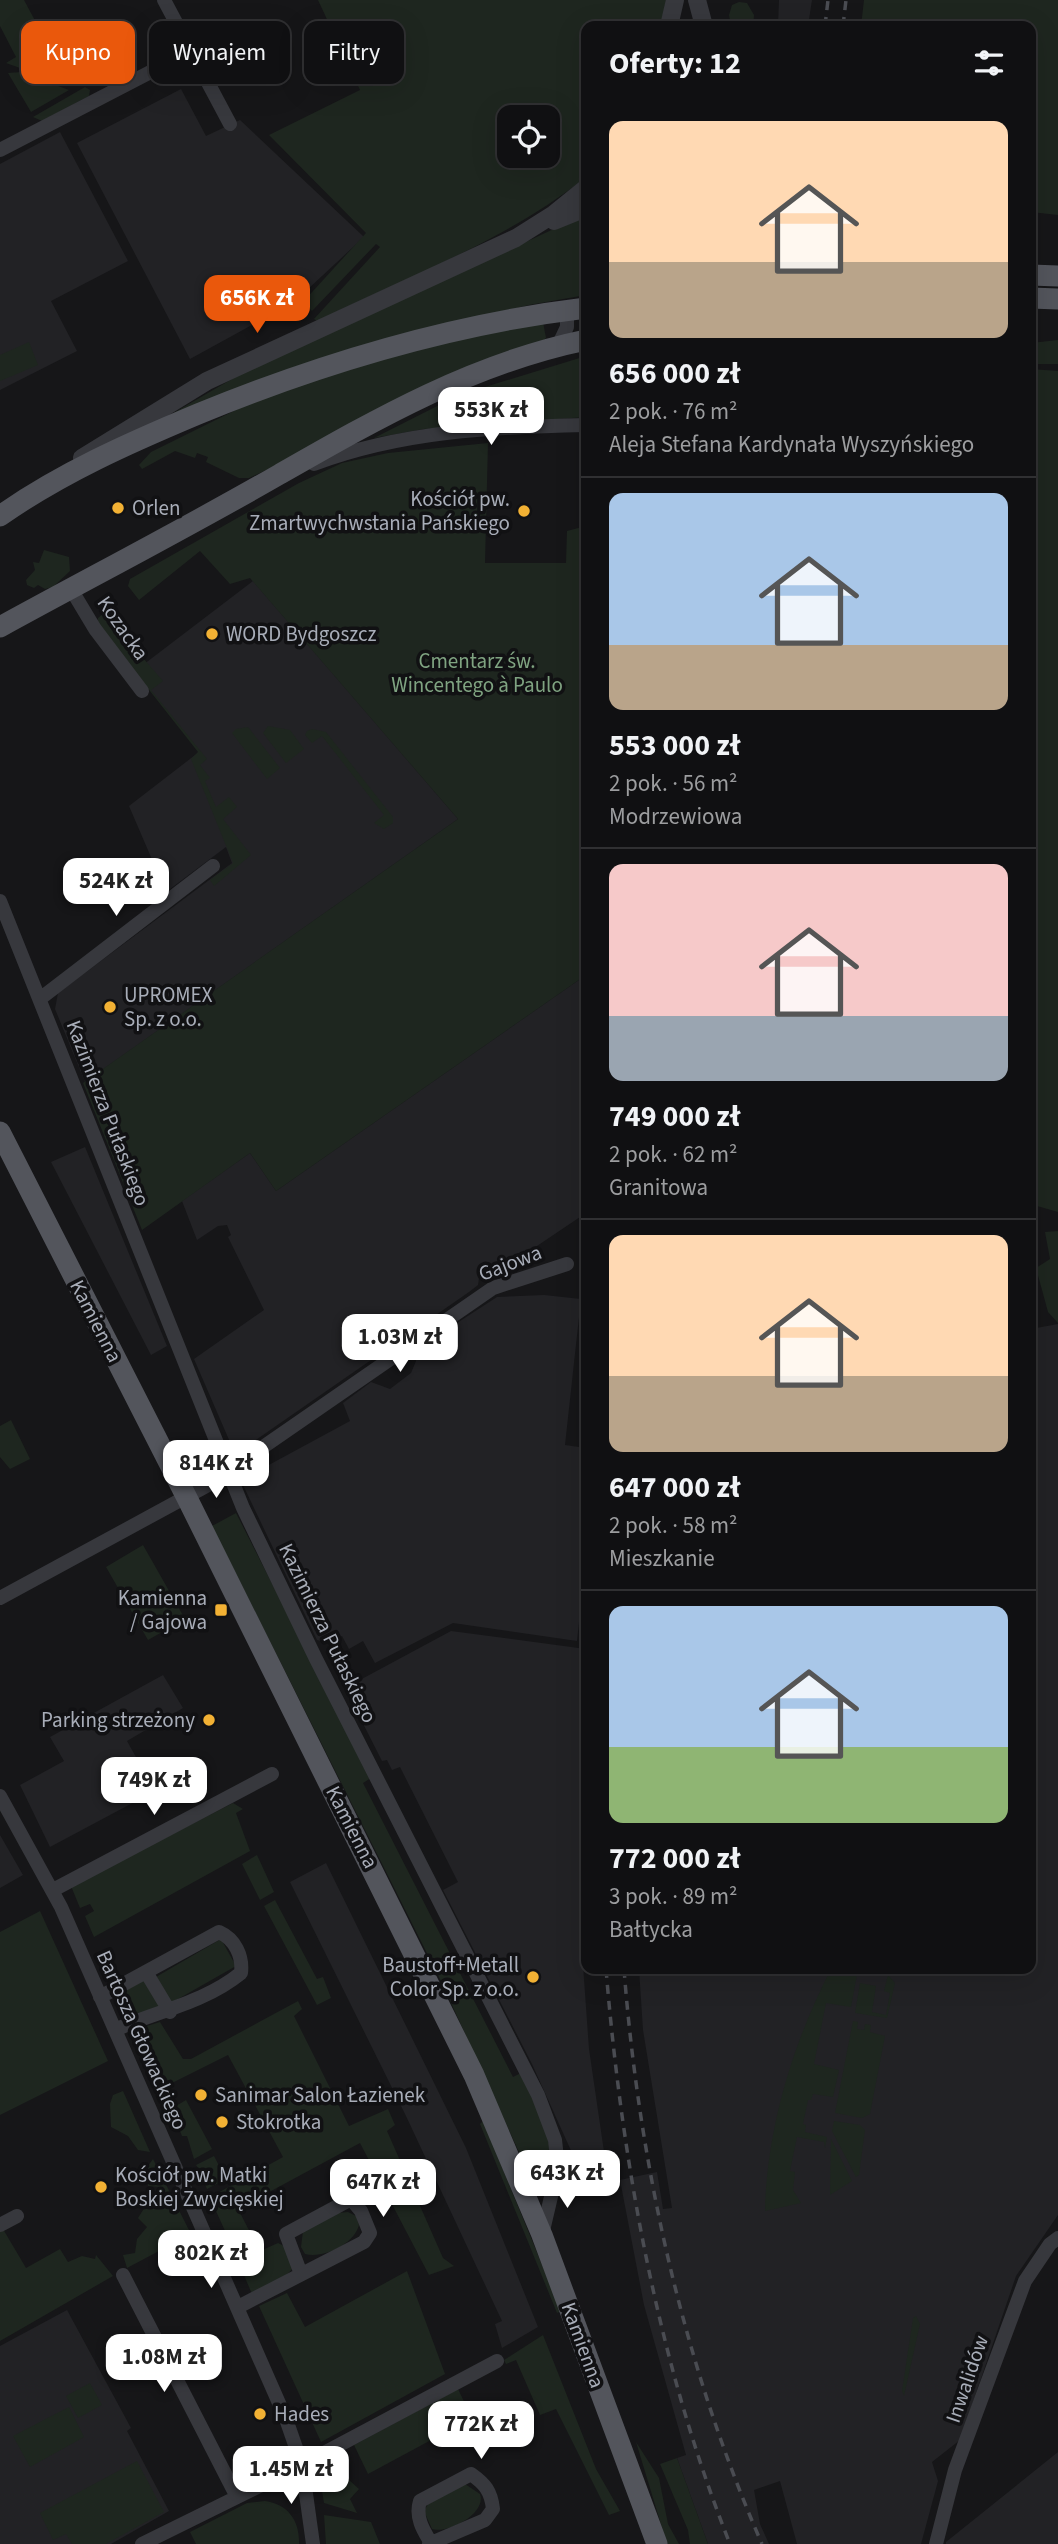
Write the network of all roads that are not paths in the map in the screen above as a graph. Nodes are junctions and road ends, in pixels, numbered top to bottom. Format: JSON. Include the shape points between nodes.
{"nodes":[{"id":1,"x":164,"y":0,"type":"edge"},
{"id":2,"x":675,"y":0,"type":"edge"},
{"id":3,"x":697,"y":0,"type":"edge"},
{"id":4,"x":175,"y":21,"type":"edge"},
{"id":5,"x":670,"y":21,"type":"edge"},
{"id":6,"x":703,"y":21,"type":"edge"},
{"id":7,"x":149,"y":73,"type":"edge"},
{"id":8,"x":209,"y":84,"type":"edge"},
{"id":9,"x":230,"y":124,"type":"dead end"},
{"id":10,"x":0,"y":150,"type":"edge"},
{"id":11,"x":581,"y":192,"type":"edge"},
{"id":12,"x":581,"y":210,"type":"edge"},
{"id":13,"x":516,"y":238,"type":"junction"},
{"id":14,"x":1036,"y":275,"type":"edge"},
{"id":15,"x":1058,"y":276,"type":"edge"},
{"id":16,"x":1036,"y":298,"type":"edge"},
{"id":17,"x":1058,"y":299,"type":"edge"},
{"id":18,"x":577,"y":309,"type":"edge"},
{"id":19,"x":581,"y":341,"type":"edge"},
{"id":20,"x":558,"y":346,"type":"junction"},
{"id":21,"x":581,"y":425,"type":"edge"},
{"id":22,"x":279,"y":474,"type":"junction"},
{"id":23,"x":32,"y":493,"type":"junction"},
{"id":24,"x":0,"y":516,"type":"edge"},
{"id":25,"x":71,"y":589,"type":"junction"},
{"id":26,"x":0,"y":627,"type":"edge"},
{"id":27,"x":142,"y":691,"type":"dead end"},
{"id":28,"x":213,"y":866,"type":"dead end"},
{"id":29,"x":0,"y":901,"type":"edge"},
{"id":30,"x":41,"y":998,"type":"junction"},
{"id":31,"x":0,"y":1132,"type":"edge"},
{"id":32,"x":567,"y":1264,"type":"dead end"},
{"id":33,"x":227,"y":1472,"type":"junction"},
{"id":34,"x":187,"y":1498,"type":"junction"},
{"id":35,"x":0,"y":1598,"type":"edge"},
{"id":36,"x":272,"y":1774,"type":"dead end"},
{"id":37,"x":0,"y":1796,"type":"edge"},
{"id":38,"x":53,"y":1890,"type":"junction"},
{"id":39,"x":146,"y":1972,"type":"junction"},
{"id":40,"x":100,"y":1997,"type":"junction"},
{"id":41,"x":170,"y":2012,"type":"junction"},
{"id":42,"x":115,"y":2030,"type":"junction"},
{"id":43,"x":519,"y":2178,"type":"junction"},
{"id":44,"x":556,"y":2178,"type":"junction"},
{"id":45,"x":16,"y":2216,"type":"dead end"},
{"id":46,"x":0,"y":2225,"type":"edge"},
{"id":47,"x":542,"y":2235,"type":"junction"},
{"id":48,"x":1058,"y":2238,"type":"edge"},
{"id":49,"x":123,"y":2274,"type":"dead end"},
{"id":50,"x":301,"y":2274,"type":"junction"},
{"id":51,"x":238,"y":2307,"type":"junction"},
{"id":52,"x":497,"y":2361,"type":"dead end"},
{"id":53,"x":302,"y":2465,"type":"junction"},
{"id":54,"x":237,"y":2497,"type":"junction"},
{"id":55,"x":430,"y":2543,"type":"edge"},
{"id":56,"x":142,"y":2544,"type":"edge"},
{"id":57,"x":313,"y":2544,"type":"edge"},
{"id":58,"x":657,"y":2544,"type":"edge"},
{"id":59,"x":936,"y":2544,"type":"edge"}],
"edges":[{"from":1,"to":4,"type":"street"},
{"from":2,"to":5,"type":"street"},
{"from":3,"to":6,"type":"street"},
{"from":7,"to":10,"type":"street"},
{"from":8,"to":9,"type":"street"},
{"from":11,"to":13,"type":"street"},
{"from":12,"to":13,"type":"street"},
{"from":13,"to":23,"type":"street","via":[[207,381]]},
{"from":14,"to":15,"type":"main road"},
{"from":16,"to":17,"type":"main road"},
{"from":18,"to":20,"type":"street"},
{"from":18,"to":23,"type":"main road","via":[[460,329],[271,384],[143,437]]},
{"from":19,"to":20,"type":"main road"},
{"from":20,"to":22,"type":"main road","via":[[435,390]]},
{"from":21,"to":22,"type":"street","via":[[404,438],[354,448]]},
{"from":22,"to":25,"type":"main road"},
{"from":23,"to":24,"type":"main road"},
{"from":25,"to":26,"type":"main road"},
{"from":25,"to":27,"type":"street","name":"Kozacka"},
{"from":28,"to":30,"type":"street"},
{"from":29,"to":30,"type":"street","name":"Kazimierza Pułaskiego"},
{"from":30,"to":33,"type":"street","name":"Kazimierza Pułaskiego"},
{"from":31,"to":34,"type":"main road","name":"Kamienna"},
{"from":32,"to":33,"type":"street","name":"Gajowa","via":[[493,1288]]},
{"from":33,"to":34,"type":"street","name":"Gajowa"},
{"from":33,"to":44,"type":"street","name":"Kazimierza Pułaskiego","via":[[316,1660],[538,2095],[558,2153]]},
{"from":34,"to":35,"type":"street"},
{"from":34,"to":43,"type":"main road","name":"Kamienna","via":[[474,2075]]},
{"from":36,"to":38,"type":"street"},
{"from":37,"to":38,"type":"street","name":"Bartosza Głowackiego"},
{"from":38,"to":40,"type":"street","name":"Bartosza Głowackiego"},
{"from":39,"to":40,"type":"street"},
{"from":39,"to":41,"type":"street"},
{"from":39,"to":41,"type":"street","via":[[219,1932],[237,1949],[243,1961],[241,1973]]},
{"from":40,"to":42,"type":"street","name":"Bartosza Głowackiego"},
{"from":41,"to":42,"type":"street"},
{"from":42,"to":51,"type":"street","name":"Bartosza Głowackiego"},
{"from":43,"to":44,"type":"street","via":[[541,2189]]},
{"from":43,"to":47,"type":"main road","name":"Kamienna"},
{"from":44,"to":47,"type":"street","name":"Kazimierza Pułaskiego"},
{"from":45,"to":46,"type":"street"},
{"from":47,"to":58,"type":"main road","name":"Kamienna"},
{"from":48,"to":59,"type":"street","name":"Inwalidów","via":[[1025,2281],[955,2470]]},
{"from":49,"to":54,"type":"street"},
{"from":50,"to":50,"type":"street","via":[[365,2242],[370,2233],[351,2199],[286,2234]]},
{"from":50,"to":51,"type":"street"},
{"from":51,"to":53,"type":"street","name":"Bartosza Głowackiego"},
{"from":52,"to":53,"type":"street"},
{"from":53,"to":54,"type":"street"},
{"from":53,"to":57,"type":"street","name":"Bartosza Głowackiego"},
{"from":54,"to":56,"type":"street"},
{"from":55,"to":55,"type":"street","via":[[485,2520],[493,2509],[489,2490],[471,2474],[419,2501],[421,2526]]}]}
